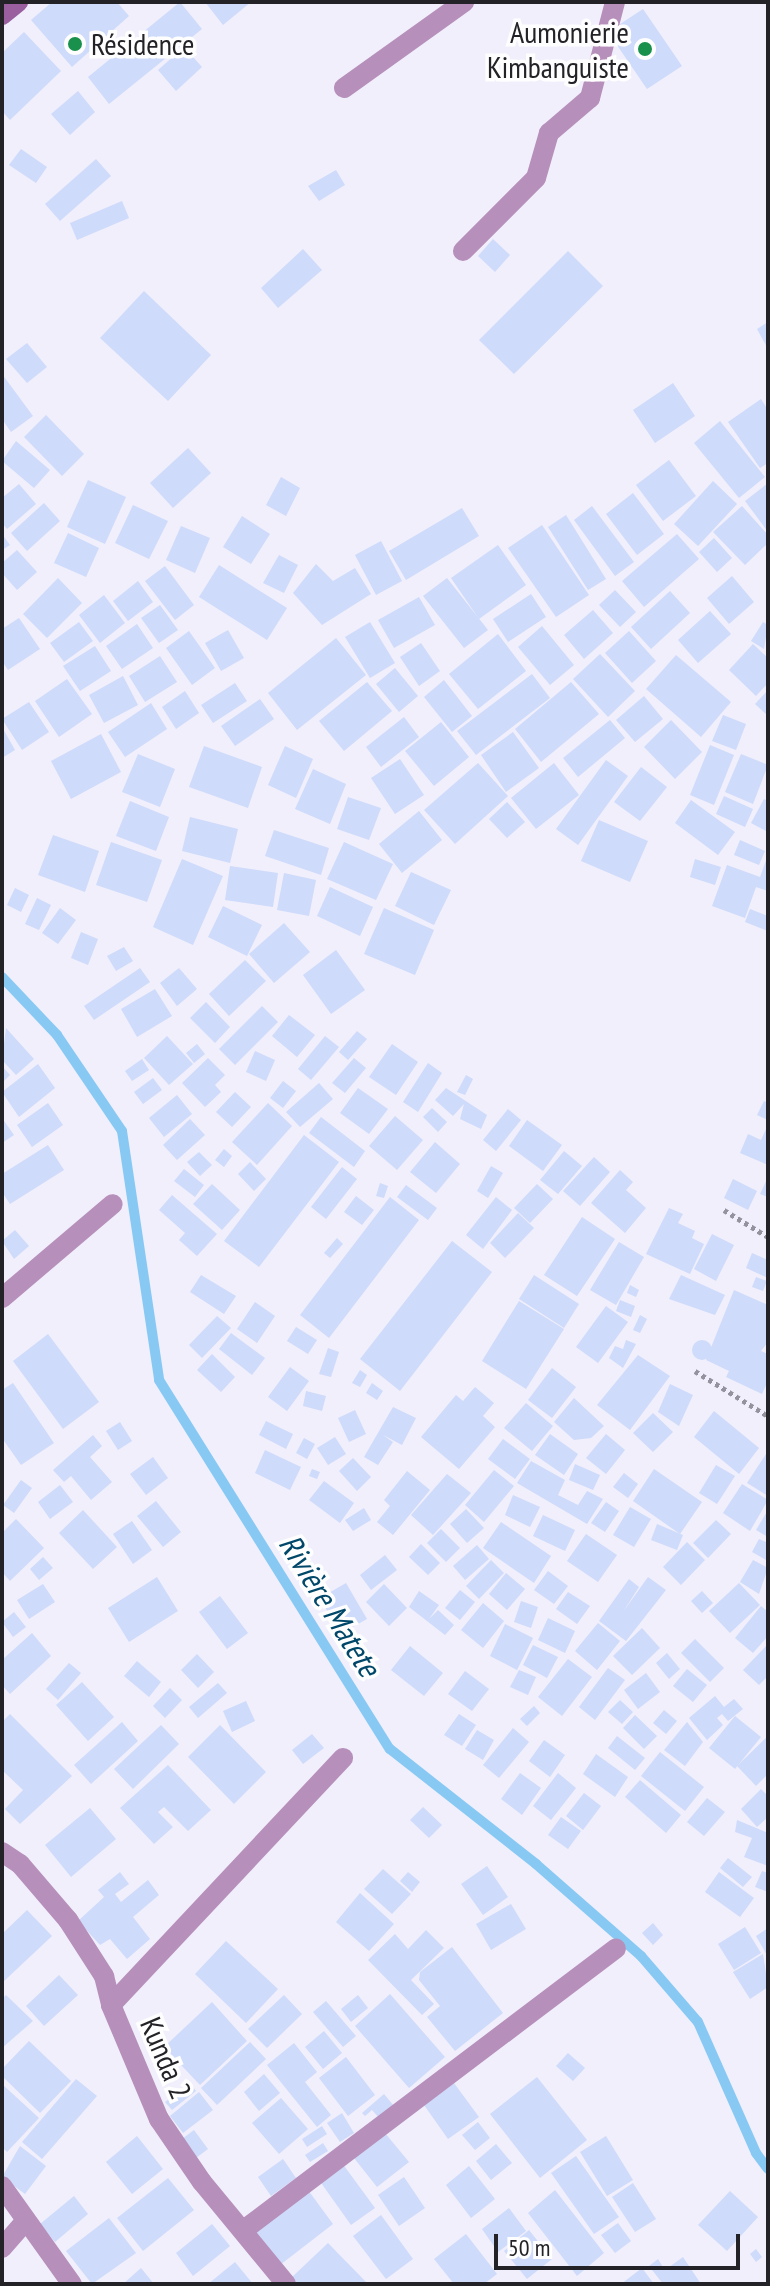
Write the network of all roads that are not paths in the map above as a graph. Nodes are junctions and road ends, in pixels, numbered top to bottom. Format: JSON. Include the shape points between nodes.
{"nodes":[{"id":1,"x":18,"y":2,"type":"edge"},
{"id":2,"x":464,"y":2,"type":"edge"},
{"id":3,"x":615,"y":2,"type":"edge"},
{"id":4,"x":2,"y":15,"type":"edge"},
{"id":5,"x":344,"y":88,"type":"dead end"},
{"id":6,"x":463,"y":251,"type":"dead end"},
{"id":7,"x":113,"y":1204,"type":"dead end"},
{"id":8,"x":2,"y":1298,"type":"edge"},
{"id":9,"x":343,"y":1758,"type":"dead end"},
{"id":10,"x":2,"y":1852,"type":"edge"},
{"id":11,"x":616,"y":1948,"type":"dead end"},
{"id":12,"x":111,"y":2005,"type":"junction"},
{"id":13,"x":2,"y":2186,"type":"edge"},
{"id":14,"x":25,"y":2222,"type":"junction"},
{"id":15,"x":245,"y":2229,"type":"junction"},
{"id":16,"x":2,"y":2248,"type":"edge"},
{"id":17,"x":72,"y":2284,"type":"edge"},
{"id":18,"x":286,"y":2284,"type":"edge"}],
"edges":[{"from":1,"to":4,"type":"street"},
{"from":2,"to":5,"type":"street"},
{"from":3,"to":6,"type":"street","via":[[590,98],[549,133],[536,178]]},
{"from":7,"to":8,"type":"street"},
{"from":9,"to":12,"type":"street"},
{"from":10,"to":12,"type":"street","name":"Kunda 2","via":[[20,1864],[68,1920],[104,1976]]},
{"from":11,"to":15,"type":"street"},
{"from":12,"to":15,"type":"street","name":"Kunda 2","via":[[159,2119],[202,2182]]},
{"from":13,"to":14,"type":"street"},
{"from":14,"to":16,"type":"street"},
{"from":14,"to":17,"type":"street"},
{"from":15,"to":18,"type":"street","name":"Kunda 2"}]}
